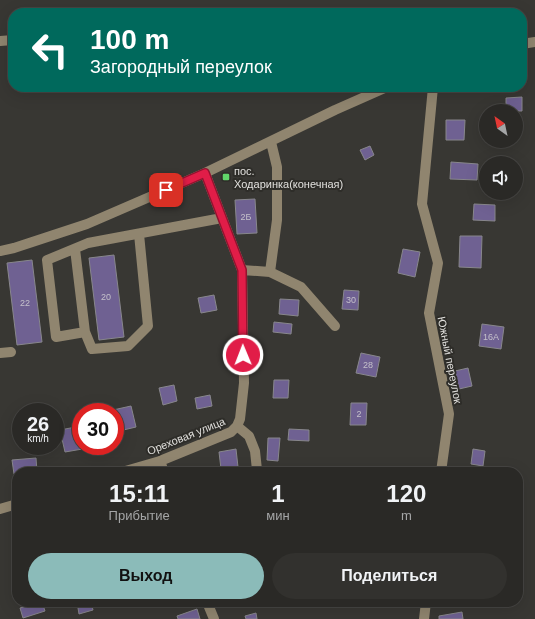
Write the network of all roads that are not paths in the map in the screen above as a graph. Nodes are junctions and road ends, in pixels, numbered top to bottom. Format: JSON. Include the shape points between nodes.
{"nodes":[{"id":1,"x":376,"y":92,"type":"edge"},
{"id":2,"x":433,"y":92,"type":"edge"},
{"id":3,"x":271,"y":142,"type":"junction"},
{"id":4,"x":205,"y":173,"type":"junction"},
{"id":5,"x":222,"y":218,"type":"junction"},
{"id":6,"x":139,"y":234,"type":"junction"},
{"id":7,"x":75,"y":249,"type":"junction"},
{"id":8,"x":0,"y":250,"type":"edge"},
{"id":9,"x":242,"y":270,"type":"junction"},
{"id":10,"x":270,"y":272,"type":"junction"},
{"id":11,"x":335,"y":326,"type":"dead end"},
{"id":12,"x":85,"y":332,"type":"junction"},
{"id":13,"x":11,"y":352,"type":"dead end"},
{"id":14,"x":0,"y":353,"type":"edge"},
{"id":15,"x":237,"y":426,"type":"junction"},
{"id":16,"x":160,"y":461,"type":"junction"},
{"id":17,"x":139,"y":467,"type":"edge"},
{"id":18,"x":162,"y":467,"type":"edge"},
{"id":19,"x":257,"y":467,"type":"edge"},
{"id":20,"x":442,"y":467,"type":"edge"},
{"id":21,"x":12,"y":505,"type":"edge"},
{"id":22,"x":0,"y":509,"type":"edge"},
{"id":23,"x":209,"y":607,"type":"edge"},
{"id":24,"x":425,"y":607,"type":"edge"},
{"id":25,"x":214,"y":619,"type":"edge"},
{"id":26,"x":424,"y":619,"type":"edge"}],
"edges":[{"from":1,"to":3,"type":"street"},
{"from":2,"to":20,"type":"street","name":"Южный переулок","via":[[422,204],[438,263],[429,313],[449,414]]},
{"from":3,"to":4,"type":"street"},
{"from":3,"to":10,"type":"street","via":[[277,167],[277,220]]},
{"from":4,"to":5,"type":"street","name":"Ореховая улица"},
{"from":4,"to":8,"type":"street","via":[[87,224],[14,248]]},
{"from":5,"to":6,"type":"street"},
{"from":5,"to":9,"type":"street","name":"Ореховая улица"},
{"from":6,"to":7,"type":"street","via":[[88,243]]},
{"from":6,"to":12,"type":"street","via":[[148,326],[128,346],[92,349]]},
{"from":7,"to":12,"type":"street"},
{"from":7,"to":12,"type":"street","via":[[47,260],[56,337]]},
{"from":9,"to":10,"type":"street"},
{"from":9,"to":15,"type":"street","name":"Ореховая улица","via":[[244,383]]},
{"from":10,"to":11,"type":"street","via":[[301,287]]},
{"from":13,"to":14,"type":"street"},
{"from":15,"to":16,"type":"street","name":"Ореховая улица","via":[[231,432]]},
{"from":15,"to":19,"type":"street","via":[[249,436],[255,451]]},
{"from":16,"to":17,"type":"street","name":"Ореховая улица"},
{"from":16,"to":18,"type":"street"},
{"from":21,"to":22,"type":"street"},
{"from":23,"to":25,"type":"street"},
{"from":24,"to":26,"type":"street"}]}
